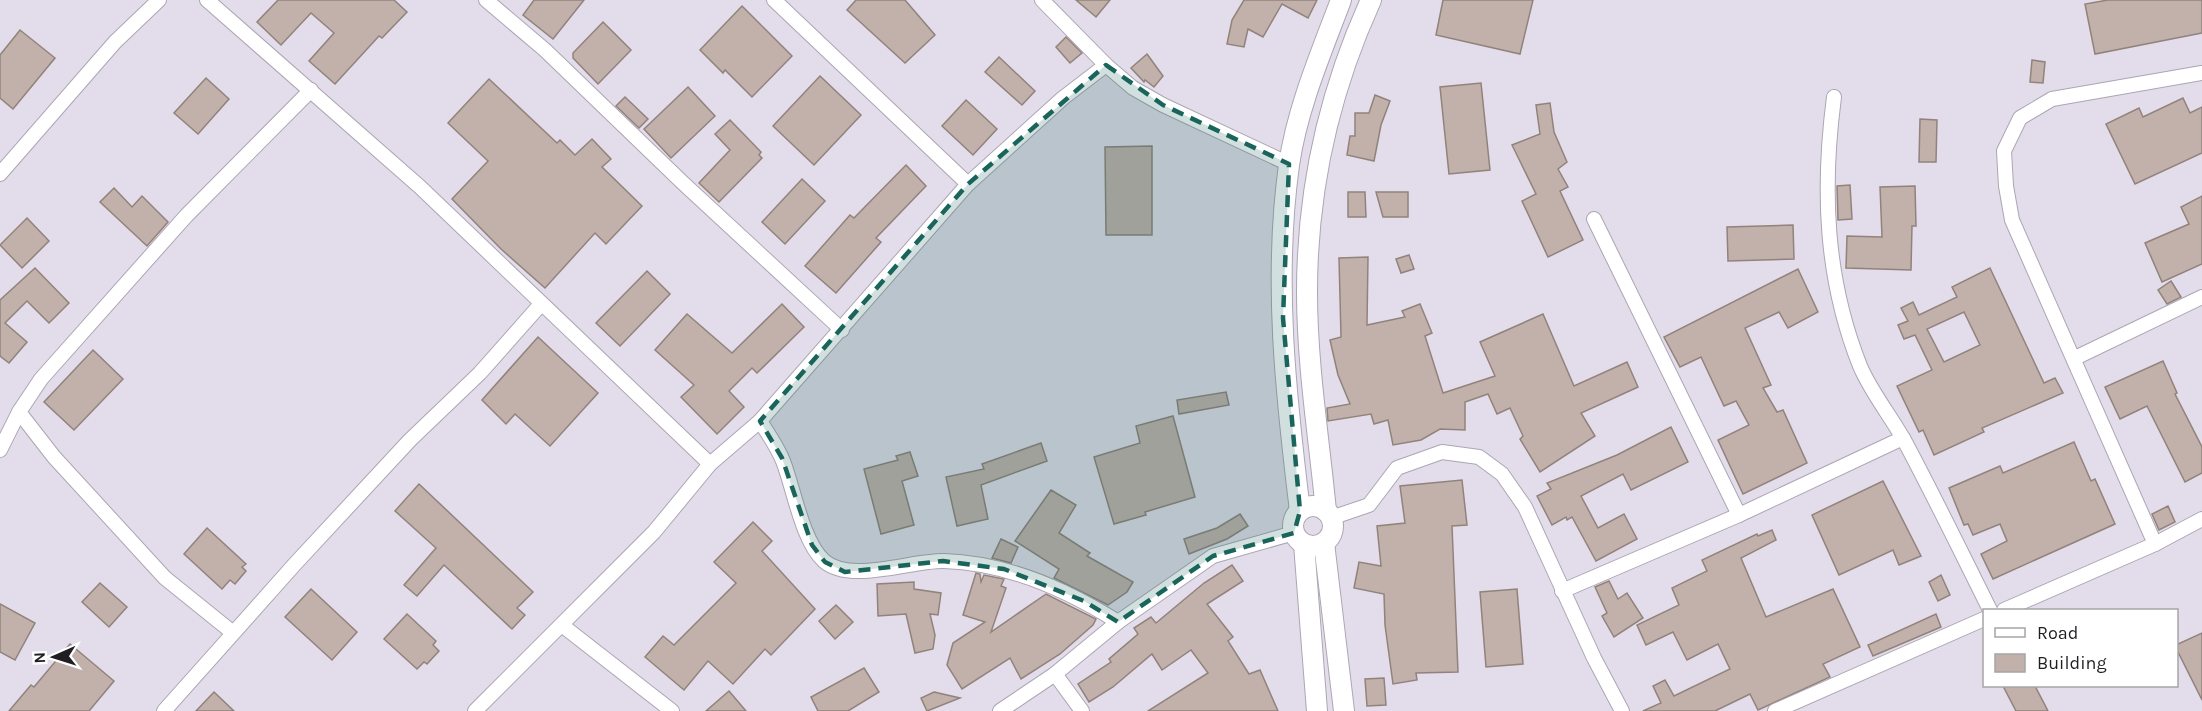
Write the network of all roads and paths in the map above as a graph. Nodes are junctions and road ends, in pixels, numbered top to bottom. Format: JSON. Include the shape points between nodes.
{"nodes":[{"id":1,"x":159,"y":0,"type":"edge"},
{"id":2,"x":207,"y":0,"type":"edge"},
{"id":3,"x":486,"y":0,"type":"edge"},
{"id":4,"x":774,"y":0,"type":"edge"},
{"id":5,"x":1042,"y":0,"type":"edge"},
{"id":6,"x":1341,"y":0,"type":"edge"},
{"id":7,"x":1371,"y":0,"type":"edge"},
{"id":8,"x":1106,"y":65,"type":"junction"},
{"id":9,"x":2202,"y":73,"type":"edge"},
{"id":10,"x":311,"y":90,"type":"junction"},
{"id":11,"x":1834,"y":97,"type":"dead end"},
{"id":12,"x":1289,"y":164,"type":"junction"},
{"id":13,"x":0,"y":174,"type":"edge"},
{"id":14,"x":968,"y":184,"type":"junction"},
{"id":15,"x":1594,"y":219,"type":"dead end"},
{"id":16,"x":2202,"y":297,"type":"edge"},
{"id":17,"x":541,"y":304,"type":"junction"},
{"id":18,"x":842,"y":330,"type":"junction"},
{"id":19,"x":2075,"y":358,"type":"junction"},
{"id":20,"x":19,"y":412,"type":"junction"},
{"id":21,"x":760,"y":422,"type":"junction"},
{"id":22,"x":1903,"y":438,"type":"junction"},
{"id":23,"x":0,"y":450,"type":"edge"},
{"id":24,"x":710,"y":464,"type":"junction"},
{"id":25,"x":1300,"y":511,"type":"junction"},
{"id":26,"x":1329,"y":514,"type":"junction"},
{"id":27,"x":1739,"y":515,"type":"junction"},
{"id":28,"x":2202,"y":519,"type":"edge"},
{"id":29,"x":1299,"y":538,"type":"junction"},
{"id":30,"x":1324,"y":543,"type":"junction"},
{"id":31,"x":2155,"y":544,"type":"junction"},
{"id":32,"x":1562,"y":591,"type":"junction"},
{"id":33,"x":1989,"y":609,"type":"edge"},
{"id":34,"x":2006,"y":609,"type":"edge"},
{"id":35,"x":1983,"y":619,"type":"edge"},
{"id":36,"x":1118,"y":622,"type":"junction"},
{"id":37,"x":563,"y":626,"type":"junction"},
{"id":38,"x":232,"y":632,"type":"junction"},
{"id":39,"x":1054,"y":674,"type":"junction"},
{"id":40,"x":164,"y":711,"type":"edge"},
{"id":41,"x":476,"y":711,"type":"edge"},
{"id":42,"x":672,"y":711,"type":"edge"},
{"id":43,"x":1000,"y":711,"type":"edge"},
{"id":44,"x":1082,"y":711,"type":"edge"},
{"id":45,"x":1317,"y":711,"type":"edge"},
{"id":46,"x":1344,"y":711,"type":"edge"},
{"id":47,"x":1622,"y":711,"type":"edge"},
{"id":48,"x":1775,"y":711,"type":"edge"}],
"edges":[{"from":1,"to":13,"type":"street","via":[[116,42]]},
{"from":2,"to":10,"type":"street"},
{"from":3,"to":18,"type":"street","via":[[545,50]]},
{"from":4,"to":14,"type":"street"},
{"from":5,"to":8,"type":"street"},
{"from":6,"to":12,"type":"main road","via":[[1312,78]]},
{"from":7,"to":26,"type":"main road","via":[[1347,52],[1335,91],[1313,195],[1308,247],[1307,305]]},
{"from":8,"to":12,"type":"street","via":[[1133,88],[1163,105]]},
{"from":8,"to":14,"type":"street","via":[[1063,98]]},
{"from":9,"to":19,"type":"street","via":[[2052,99],[2020,118],[2004,152],[2012,220]]},
{"from":10,"to":17,"type":"street","via":[[434,199]]},
{"from":10,"to":20,"type":"street","via":[[186,216],[41,379]]},
{"from":11,"to":22,"type":"street","via":[[1826,158],[1834,272],[1860,366]]},
{"from":12,"to":25,"type":"main road","via":[[1282,318],[1287,413]]},
{"from":14,"to":18,"type":"street"},
{"from":15,"to":27,"type":"street"},
{"from":16,"to":19,"type":"street"},
{"from":17,"to":24,"type":"street"},
{"from":17,"to":38,"type":"street"},
{"from":18,"to":21,"type":"street"},
{"from":19,"to":31,"type":"street"},
{"from":20,"to":23,"type":"street"},
{"from":20,"to":38,"type":"street","via":[[54,457],[165,578]]},
{"from":21,"to":24,"type":"street"},
{"from":21,"to":36,"type":"street","via":[[782,458],[812,545],[825,562],[845,572],[942,561],[1004,569],[1084,601]]},
{"from":22,"to":27,"type":"street"},
{"from":22,"to":33,"type":"street"},
{"from":24,"to":37,"type":"street","via":[[654,532]]},
{"from":25,"to":26,"type":"main road","via":[[1318,506]]},
{"from":25,"to":29,"type":"main road","via":[[1294,519]]},
{"from":26,"to":30,"type":"main road","via":[[1333,527]]},
{"from":26,"to":32,"type":"street","via":[[1369,505],[1397,468],[1442,452],[1479,457],[1502,474],[1525,507]]},
{"from":27,"to":32,"type":"street"},
{"from":28,"to":31,"type":"street"},
{"from":29,"to":30,"type":"main road","via":[[1314,546]]},
{"from":29,"to":36,"type":"street","via":[[1213,556]]},
{"from":29,"to":45,"type":"main road"},
{"from":30,"to":46,"type":"main road"},
{"from":31,"to":34,"type":"street"},
{"from":32,"to":47,"type":"street"},
{"from":35,"to":48,"type":"street"},
{"from":36,"to":39,"type":"street"},
{"from":37,"to":41,"type":"street"},
{"from":37,"to":42,"type":"street"},
{"from":38,"to":40,"type":"street"},
{"from":39,"to":43,"type":"street"},
{"from":39,"to":44,"type":"street"}]}
